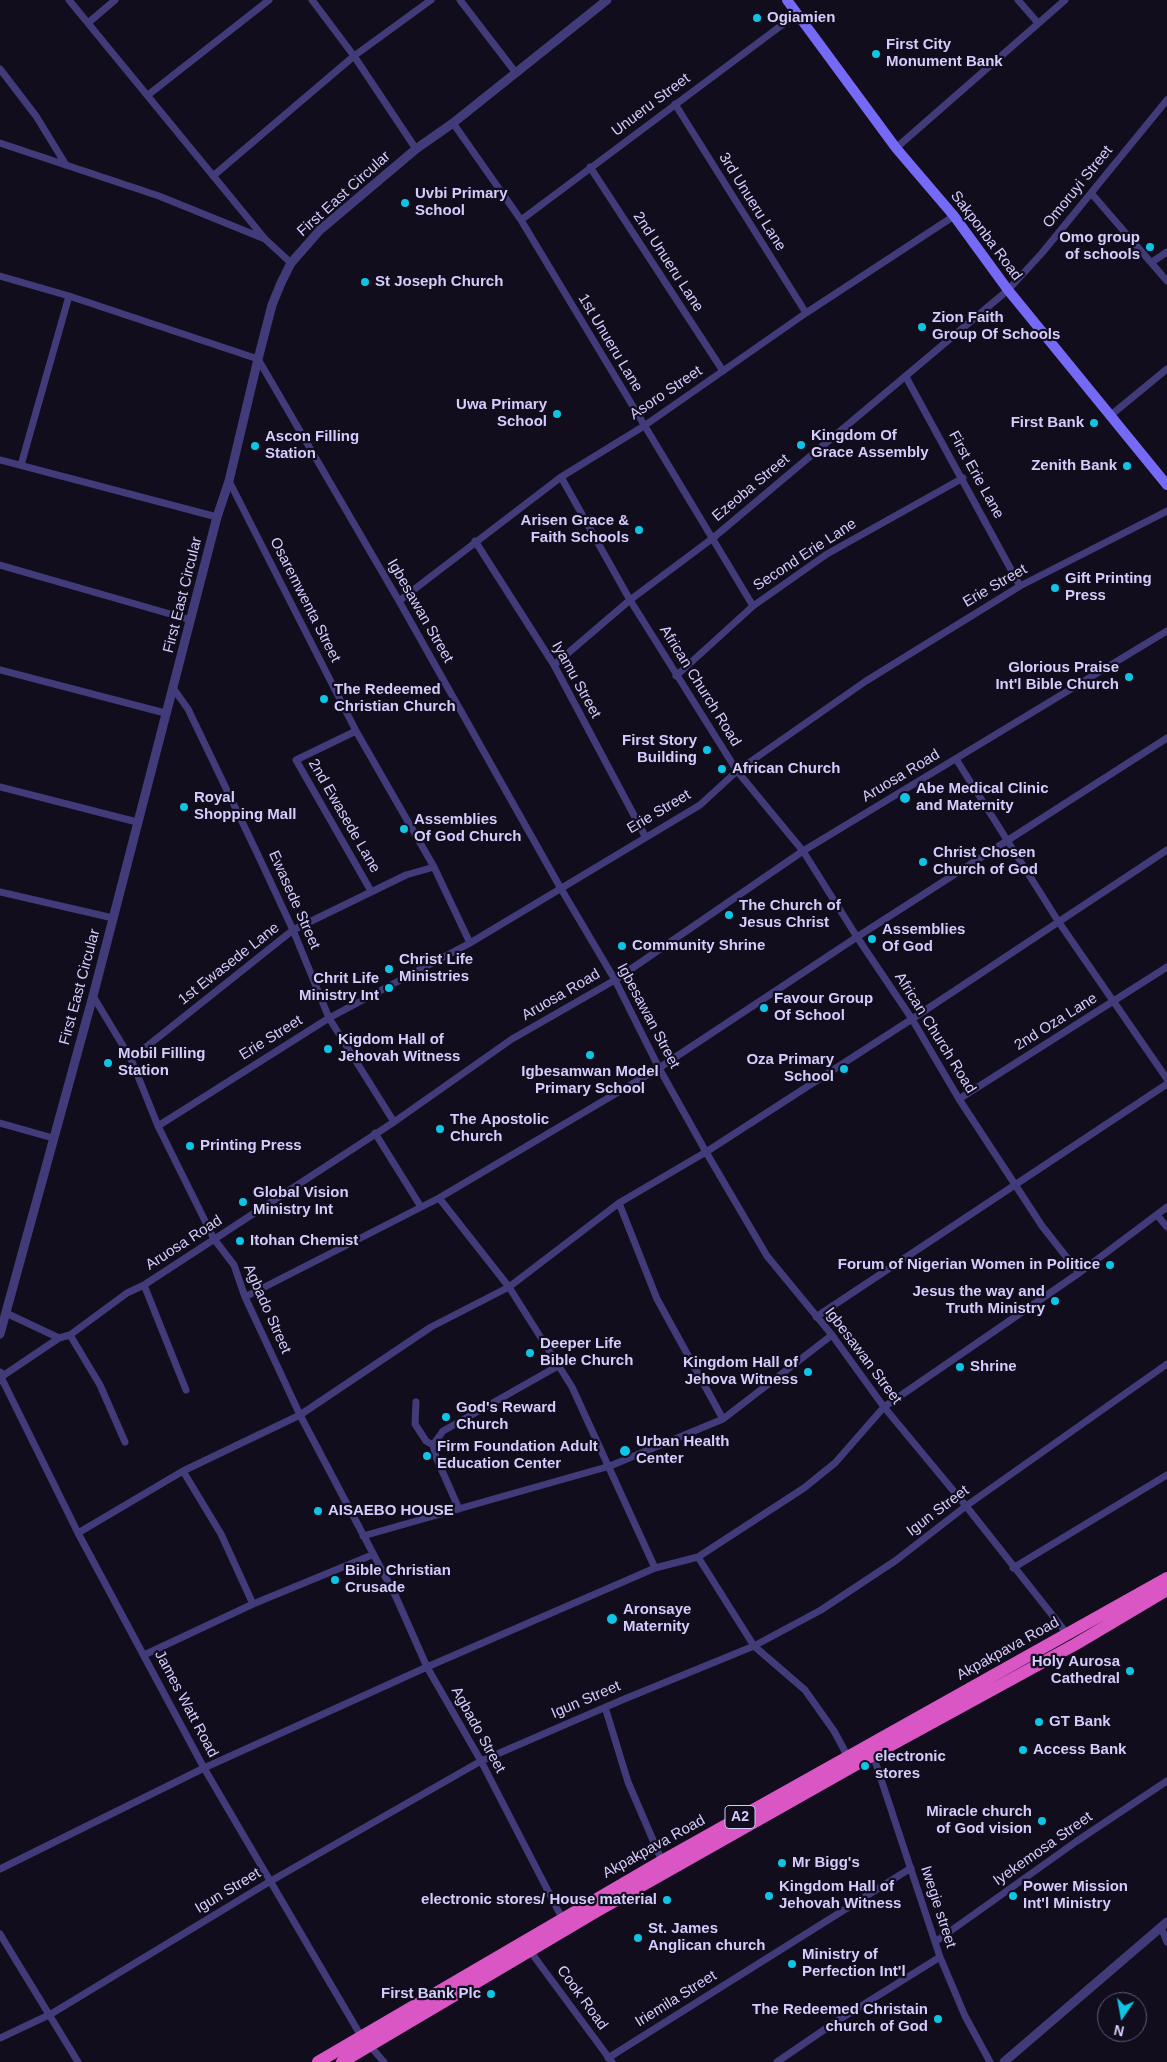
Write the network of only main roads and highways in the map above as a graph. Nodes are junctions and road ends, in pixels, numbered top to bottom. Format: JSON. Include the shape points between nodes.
{"nodes":[{"id":1,"x":787,"y":0,"type":"edge"},
{"id":2,"x":1167,"y":485,"type":"edge"},
{"id":3,"x":1167,"y":1578,"type":"edge"},
{"id":4,"x":1167,"y":1590,"type":"edge"},
{"id":5,"x":1072,"y":1639,"type":"junction"},
{"id":6,"x":318,"y":2062,"type":"edge"},
{"id":7,"x":342,"y":2062,"type":"edge"}],
"edges":[{"from":1,"to":2,"type":"main road","name":"Sakponba Road","via":[[896,148],[954,216],[1008,290]]},
{"from":3,"to":5,"type":"highway","name":"Akpakpava Road","number":"A2"},
{"from":4,"to":5,"type":"highway","name":"Akpakpava Road","number":"A2"},
{"from":5,"to":6,"type":"highway","name":"Akpakpava Road","number":"A2","via":[[662,1860]]},
{"from":5,"to":7,"type":"highway","name":"Akpakpava Road","number":"A2","via":[[453,1994]]}]}
